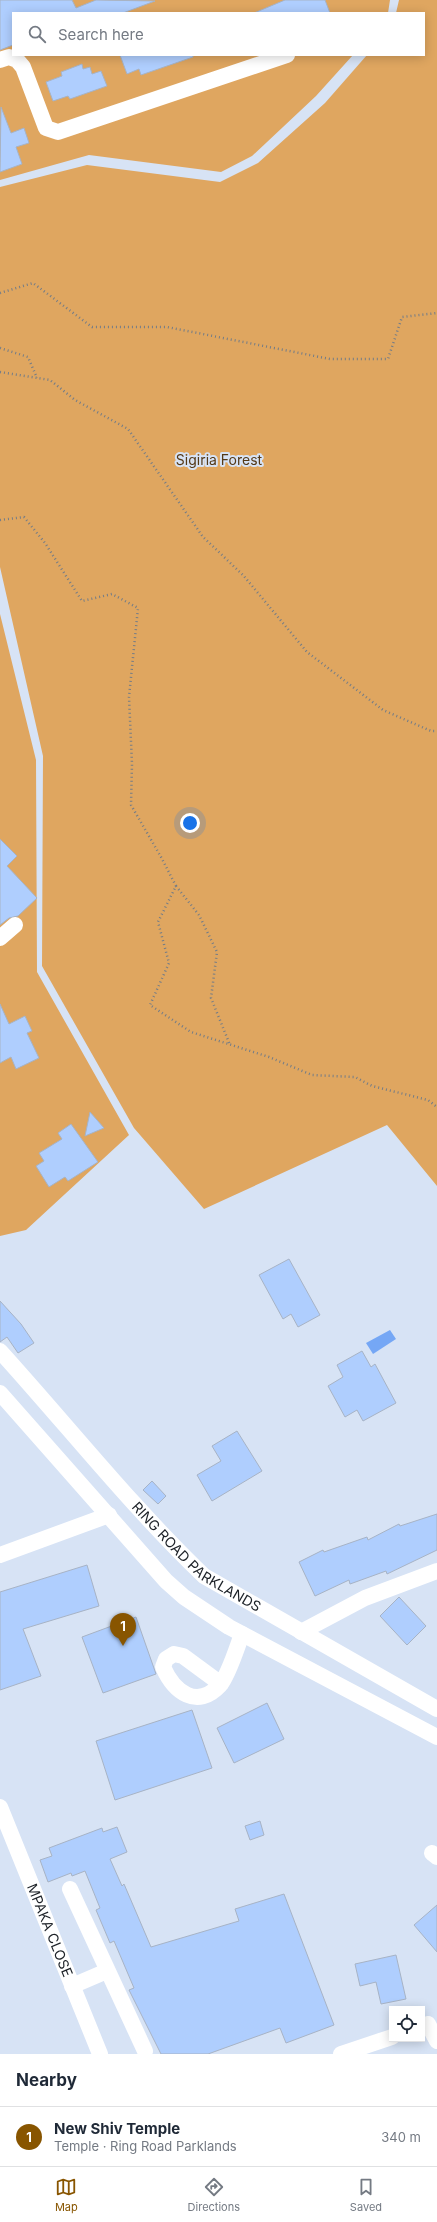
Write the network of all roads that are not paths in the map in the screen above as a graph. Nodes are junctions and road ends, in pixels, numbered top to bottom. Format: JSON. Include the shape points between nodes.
{"nodes":[{"id":1,"x":283,"y":56,"type":"edge"},
{"id":2,"x":0,"y":60,"type":"edge"},
{"id":3,"x":16,"y":925,"type":"dead end"},
{"id":4,"x":0,"y":938,"type":"edge"},
{"id":5,"x":0,"y":1351,"type":"edge"},
{"id":6,"x":0,"y":1393,"type":"edge"},
{"id":7,"x":110,"y":1478,"type":"junction"},
{"id":8,"x":91,"y":1496,"type":"junction"},
{"id":9,"x":109,"y":1515,"type":"junction"},
{"id":10,"x":0,"y":1555,"type":"edge"},
{"id":11,"x":437,"y":1571,"type":"edge"},
{"id":12,"x":301,"y":1632,"type":"junction"},
{"id":13,"x":242,"y":1634,"type":"junction"},
{"id":14,"x":221,"y":1684,"type":"dead end"},
{"id":15,"x":437,"y":1709,"type":"edge"},
{"id":16,"x":437,"y":1737,"type":"edge"},
{"id":17,"x":0,"y":1807,"type":"edge"},
{"id":18,"x":70,"y":1889,"type":"dead end"},
{"id":19,"x":107,"y":1971,"type":"junction"},
{"id":20,"x":72,"y":1986,"type":"junction"},
{"id":21,"x":429,"y":2024,"type":"edge"},
{"id":22,"x":389,"y":2038,"type":"edge"},
{"id":23,"x":437,"y":2041,"type":"edge"},
{"id":24,"x":145,"y":2051,"type":"dead end"},
{"id":25,"x":100,"y":2054,"type":"edge"},
{"id":26,"x":341,"y":2054,"type":"edge"}],
"edges":[{"from":1,"to":2,"type":"street","via":[[58,132],[46,128],[20,63],[9,57]]},
{"from":3,"to":4,"type":"street"},
{"from":5,"to":7,"type":"street","name":"RING ROAD PARKLANDS"},
{"from":6,"to":8,"type":"street","name":"RING ROAD PARKLANDS"},
{"from":7,"to":8,"type":"street"},
{"from":7,"to":12,"type":"street","name":"RING ROAD PARKLANDS","via":[[176,1550],[204,1576]]},
{"from":8,"to":9,"type":"street","name":"RING ROAD PARKLANDS"},
{"from":9,"to":10,"type":"street"},
{"from":9,"to":13,"type":"street","name":"RING ROAD PARKLANDS","via":[[166,1581],[184,1597]]},
{"from":11,"to":12,"type":"street","via":[[365,1598]]},
{"from":12,"to":15,"type":"street","name":"RING ROAD PARKLANDS"},
{"from":13,"to":14,"type":"street"},
{"from":13,"to":16,"type":"street","name":"RING ROAD PARKLANDS"},
{"from":17,"to":20,"type":"street","name":"MPAKA CLOSE"},
{"from":18,"to":19,"type":"street"},
{"from":19,"to":20,"type":"street"},
{"from":19,"to":24,"type":"street"},
{"from":20,"to":25,"type":"street","name":"MPAKA CLOSE"},
{"from":21,"to":23,"type":"street"},
{"from":22,"to":26,"type":"street"}]}
